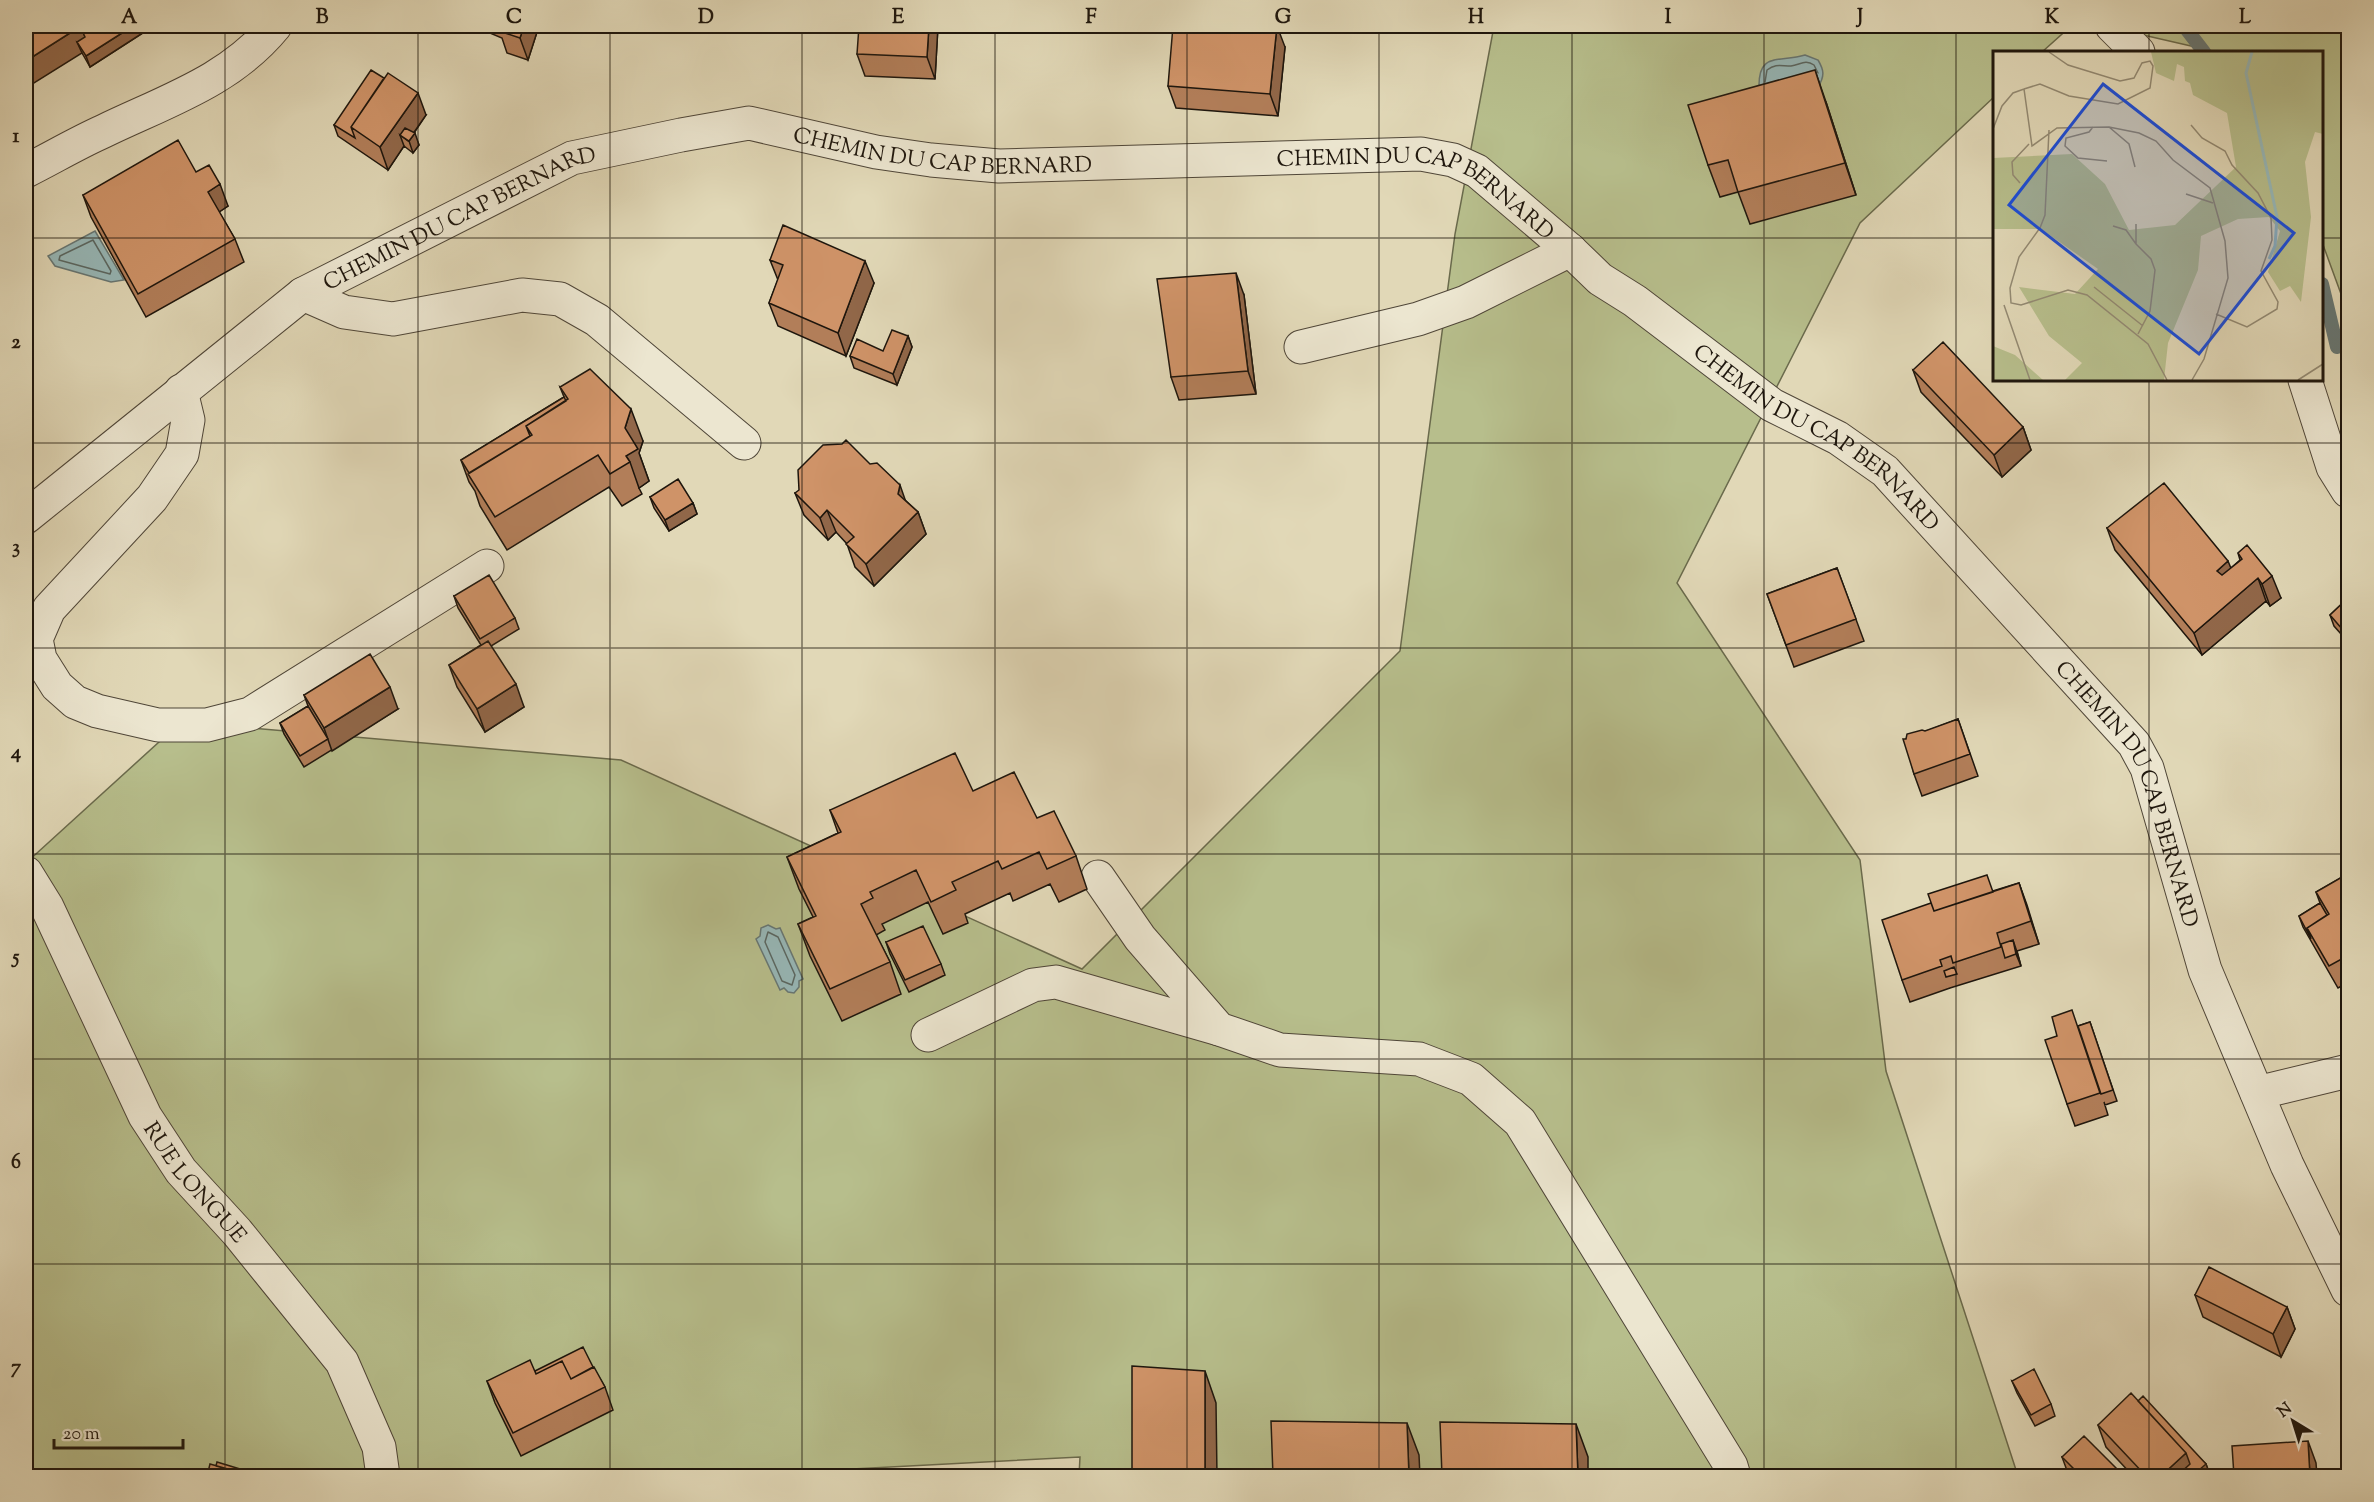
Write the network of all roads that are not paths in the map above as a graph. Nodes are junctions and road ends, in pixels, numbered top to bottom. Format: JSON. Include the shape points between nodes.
{"nodes":[{"id":1,"x":275,"y":26,"type":"edge"},
{"id":2,"x":2112,"y":26,"type":"edge"},
{"id":3,"x":2138,"y":51,"type":"edge"},
{"id":4,"x":26,"y":171,"type":"edge"},
{"id":5,"x":1570,"y":250,"type":"junction"},
{"id":6,"x":303,"y":294,"type":"junction"},
{"id":7,"x":1301,"y":347,"type":"dead end"},
{"id":8,"x":2306,"y":381,"type":"edge"},
{"id":9,"x":181,"y":391,"type":"junction"},
{"id":10,"x":744,"y":443,"type":"dead end"},
{"id":11,"x":2349,"y":491,"type":"edge"},
{"id":12,"x":26,"y":517,"type":"edge"},
{"id":13,"x":487,"y":566,"type":"dead end"},
{"id":14,"x":26,"y":873,"type":"edge"},
{"id":15,"x":1098,"y":877,"type":"dead end"},
{"id":16,"x":1219,"y":1029,"type":"junction"},
{"id":17,"x":928,"y":1035,"type":"dead end"},
{"id":18,"x":2349,"y":1071,"type":"edge"},
{"id":19,"x":2257,"y":1093,"type":"junction"},
{"id":20,"x":2349,"y":1290,"type":"edge"},
{"id":21,"x":383,"y":1476,"type":"edge"},
{"id":22,"x":1734,"y":1476,"type":"edge"}],
"edges":[{"from":1,"to":4,"type":"street","via":[[236,65],[184,95]]},
{"from":2,"to":3,"type":"street"},
{"from":5,"to":6,"type":"street","name":"CHEMIN DU CAP BERNARD","via":[[1477,171],[1453,160],[1421,154],[999,166],[876,152],[749,123],[572,158]]},
{"from":5,"to":7,"type":"street","via":[[1466,302],[1418,319]]},
{"from":5,"to":19,"type":"street","name":"CHEMIN DU CAP BERNARD","via":[[1600,279],[1772,405],[1838,438],[1885,471],[2134,744],[2147,768],[2205,970]]},
{"from":6,"to":9,"type":"street","name":"CHEMIN DU CAP BERNARD"},
{"from":6,"to":10,"type":"street","via":[[344,312],[393,319],[522,295],[560,299],[597,320]]},
{"from":8,"to":11,"type":"street","via":[[2333,467]]},
{"from":9,"to":12,"type":"street","name":"CHEMIN DU CAP BERNARD"},
{"from":9,"to":13,"type":"street","via":[[188,420],[182,454],[152,498],[49,609],[36,639],[40,659],[57,686],[75,702],[158,725],[207,725],[250,714]]},
{"from":14,"to":21,"type":"street","name":"RUE LONGUE","via":[[47,907],[145,1116],[175,1162],[342,1362],[379,1446]]},
{"from":15,"to":16,"type":"street","via":[[1140,938]]},
{"from":16,"to":17,"type":"street","via":[[1056,982],[1033,985]]},
{"from":16,"to":22,"type":"street","via":[[1280,1050],[1419,1059],[1471,1078],[1520,1122]]},
{"from":18,"to":19,"type":"street"},
{"from":19,"to":20,"type":"street","name":"CHEMIN DU CAP BERNARD","via":[[2287,1165]]}]}
